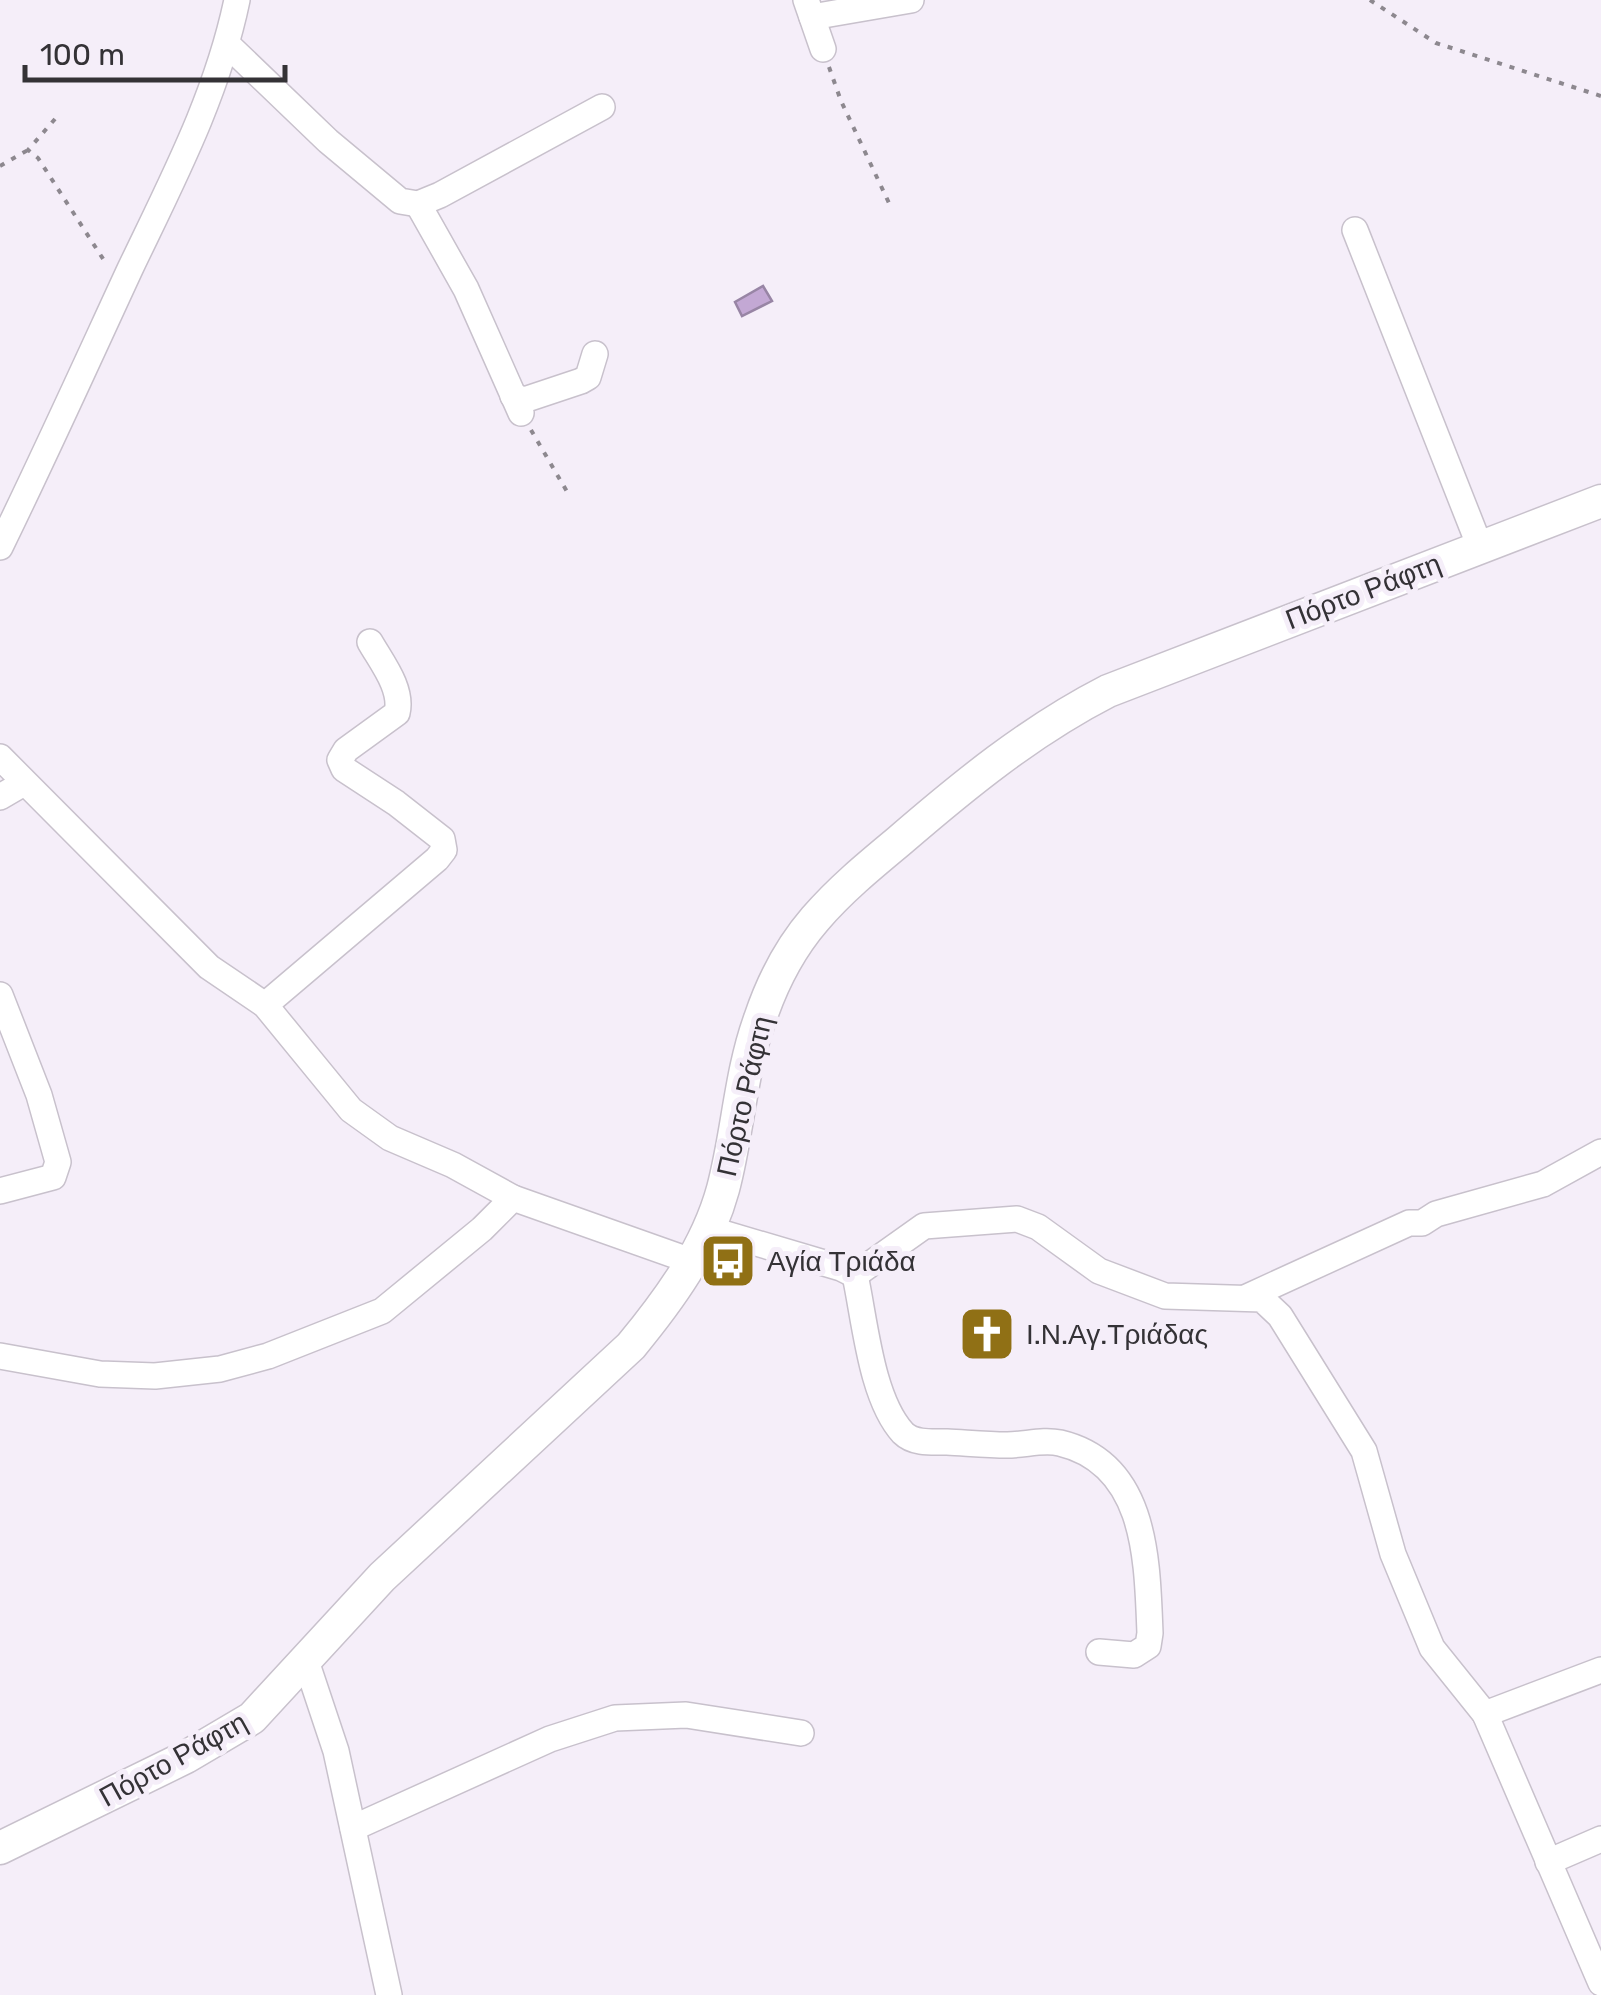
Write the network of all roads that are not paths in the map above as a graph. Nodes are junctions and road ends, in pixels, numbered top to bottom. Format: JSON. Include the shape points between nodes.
{"nodes":[{"id":1,"x":238,"y":0,"type":"edge"},
{"id":2,"x":911,"y":0,"type":"edge"},
{"id":3,"x":809,"y":8,"type":"edge"},
{"id":4,"x":228,"y":45,"type":"junction"},
{"id":5,"x":823,"y":49,"type":"road end"},
{"id":6,"x":602,"y":107,"type":"dead end"},
{"id":7,"x":418,"y":204,"type":"junction"},
{"id":8,"x":1355,"y":230,"type":"dead end"},
{"id":9,"x":595,"y":354,"type":"dead end"},
{"id":10,"x":1601,"y":501,"type":"edge"},
{"id":11,"x":0,"y":546,"type":"edge"},
{"id":12,"x":1480,"y":547,"type":"junction"},
{"id":13,"x":370,"y":642,"type":"dead end"},
{"id":14,"x":0,"y":757,"type":"edge"},
{"id":15,"x":24,"y":783,"type":"junction"},
{"id":16,"x":0,"y":797,"type":"edge"},
{"id":17,"x":0,"y":996,"type":"edge"},
{"id":18,"x":265,"y":1005,"type":"junction"},
{"id":19,"x":1601,"y":1152,"type":"edge"},
{"id":20,"x":0,"y":1191,"type":"edge"},
{"id":21,"x":514,"y":1198,"type":"junction"},
{"id":22,"x":708,"y":1229,"type":"junction"},
{"id":23,"x":691,"y":1261,"type":"junction"},
{"id":24,"x":855,"y":1275,"type":"junction"},
{"id":25,"x":1247,"y":1297,"type":"junction"},
{"id":26,"x":0,"y":1356,"type":"edge"},
{"id":27,"x":1099,"y":1652,"type":"dead end"},
{"id":28,"x":306,"y":1662,"type":"junction"},
{"id":29,"x":1601,"y":1670,"type":"edge"},
{"id":30,"x":1486,"y":1714,"type":"junction"},
{"id":31,"x":801,"y":1733,"type":"dead end"},
{"id":32,"x":353,"y":1828,"type":"junction"},
{"id":33,"x":1601,"y":1839,"type":"edge"},
{"id":34,"x":0,"y":1848,"type":"edge"},
{"id":35,"x":1548,"y":1862,"type":"junction"},
{"id":36,"x":1601,"y":1984,"type":"edge"},
{"id":37,"x":389,"y":1995,"type":"edge"}],
"edges":[{"from":1,"to":4,"type":"street"},
{"from":2,"to":3,"type":"street"},
{"from":3,"to":5,"type":"street"},
{"from":4,"to":7,"type":"street","via":[[400,202]]},
{"from":4,"to":11,"type":"street","via":[[175,176]]},
{"from":6,"to":7,"type":"street"},
{"from":7,"to":9,"type":"street","via":[[466,289],[517,405],[588,377]]},
{"from":8,"to":12,"type":"street"},
{"from":10,"to":12,"type":"main road","name":"Πόρτο Ράφτη"},
{"from":12,"to":22,"type":"main road","name":"Πόρτο Ράφτη","via":[[1066,712],[946,800],[838,893],[791,952],[760,1017]]},
{"from":13,"to":18,"type":"street","via":[[395,688],[397,714],[340,760],[442,840],[444,850]]},
{"from":14,"to":15,"type":"street"},
{"from":15,"to":16,"type":"street"},
{"from":15,"to":18,"type":"street","via":[[209,967]]},
{"from":17,"to":20,"type":"street","via":[[58,1162],[53,1177]]},
{"from":18,"to":21,"type":"street","via":[[351,1110],[390,1138]]},
{"from":19,"to":25,"type":"street","via":[[1543,1184],[1409,1224]]},
{"from":21,"to":23,"type":"street"},
{"from":21,"to":26,"type":"street","via":[[382,1311],[268,1356],[156,1376],[100,1374]]},
{"from":22,"to":23,"type":"main road","name":"Πόρτο Ράφτη"},
{"from":22,"to":24,"type":"street"},
{"from":23,"to":28,"type":"main road","name":"Πόρτο Ράφτη","via":[[619,1358],[394,1566]]},
{"from":24,"to":25,"type":"street","via":[[924,1226],[1016,1219],[1099,1271],[1166,1296]]},
{"from":24,"to":27,"type":"street","via":[[883,1401],[905,1436],[1060,1443],[1113,1474],[1144,1538],[1150,1633],[1148,1646],[1134,1656]]},
{"from":25,"to":30,"type":"street","via":[[1262,1299],[1280,1316],[1364,1452],[1392,1554],[1432,1648]]},
{"from":28,"to":32,"type":"street"},
{"from":28,"to":34,"type":"main road","name":"Πόρτο Ράφτη","via":[[226,1736]]},
{"from":29,"to":30,"type":"street"},
{"from":30,"to":35,"type":"street"},
{"from":31,"to":32,"type":"street","via":[[686,1715],[604,1721],[550,1738]]},
{"from":32,"to":37,"type":"street"},
{"from":33,"to":35,"type":"street"},
{"from":35,"to":36,"type":"street"}]}
